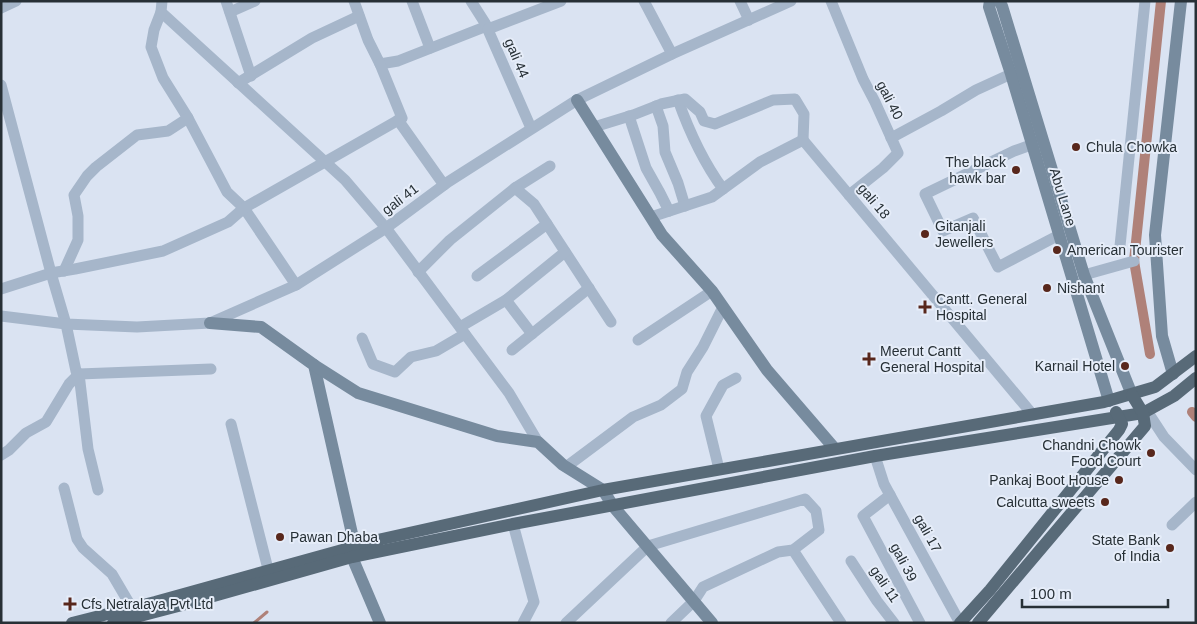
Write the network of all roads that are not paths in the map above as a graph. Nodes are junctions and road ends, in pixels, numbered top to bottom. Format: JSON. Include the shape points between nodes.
{"nodes":[{"id":1,"x":16,"y":1,"type":"edge"},
{"id":2,"x":255,"y":1,"type":"edge"},
{"id":3,"x":354,"y":1,"type":"edge"},
{"id":4,"x":412,"y":1,"type":"edge"},
{"id":5,"x":472,"y":1,"type":"edge"},
{"id":6,"x":561,"y":1,"type":"edge"},
{"id":7,"x":644,"y":1,"type":"edge"},
{"id":8,"x":740,"y":1,"type":"edge"},
{"id":9,"x":791,"y":1,"type":"edge"},
{"id":10,"x":831,"y":1,"type":"edge"},
{"id":11,"x":990,"y":1,"type":"edge"},
{"id":12,"x":999,"y":1,"type":"edge"},
{"id":13,"x":1145,"y":1,"type":"edge"},
{"id":14,"x":1181,"y":1,"type":"edge"},
{"id":15,"x":162,"y":7,"type":"edge"},
{"id":16,"x":228,"y":7,"type":"edge"},
{"id":17,"x":1,"y":8,"type":"edge"},
{"id":18,"x":359,"y":16,"type":"junction"},
{"id":19,"x":749,"y":20,"type":"junction"},
{"id":20,"x":487,"y":27,"type":"junction"},
{"id":21,"x":430,"y":48,"type":"junction"},
{"id":22,"x":672,"y":54,"type":"junction"},
{"id":23,"x":380,"y":64,"type":"junction"},
{"id":24,"x":1011,"y":74,"type":"junction"},
{"id":25,"x":250,"y":76,"type":"junction"},
{"id":26,"x":238,"y":83,"type":"junction"},
{"id":27,"x":1,"y":85,"type":"edge"},
{"id":28,"x":577,"y":100,"type":"junction"},
{"id":29,"x":678,"y":100,"type":"junction"},
{"id":30,"x":656,"y":106,"type":"junction"},
{"id":31,"x":629,"y":116,"type":"junction"},
{"id":32,"x":188,"y":118,"type":"junction"},
{"id":33,"x":398,"y":120,"type":"junction"},
{"id":34,"x":594,"y":127,"type":"junction"},
{"id":35,"x":531,"y":128,"type":"junction"},
{"id":36,"x":891,"y":138,"type":"junction"},
{"id":37,"x":803,"y":140,"type":"junction"},
{"id":38,"x":1037,"y":143,"type":"junction"},
{"id":39,"x":325,"y":162,"type":"junction"},
{"id":40,"x":550,"y":166,"type":"dead end"},
{"id":41,"x":444,"y":185,"type":"junction"},
{"id":42,"x":515,"y":188,"type":"junction"},
{"id":43,"x":723,"y":189,"type":"junction"},
{"id":44,"x":849,"y":195,"type":"junction"},
{"id":45,"x":685,"y":206,"type":"junction"},
{"id":46,"x":244,"y":208,"type":"junction"},
{"id":47,"x":669,"y":211,"type":"junction"},
{"id":48,"x":651,"y":217,"type":"junction"},
{"id":49,"x":547,"y":224,"type":"junction"},
{"id":50,"x":386,"y":228,"type":"junction"},
{"id":51,"x":1059,"y":235,"type":"junction"},
{"id":52,"x":1120,"y":246,"type":"dead end"},
{"id":53,"x":565,"y":252,"type":"junction"},
{"id":54,"x":1134,"y":261,"type":"dead end"},
{"id":55,"x":64,"y":271,"type":"junction"},
{"id":56,"x":418,"y":272,"type":"junction"},
{"id":57,"x":50,"y":273,"type":"junction"},
{"id":58,"x":1084,"y":275,"type":"junction"},
{"id":59,"x":477,"y":276,"type":"dead end"},
{"id":60,"x":296,"y":285,"type":"junction"},
{"id":61,"x":589,"y":288,"type":"junction"},
{"id":62,"x":1,"y":289,"type":"edge"},
{"id":63,"x":712,"y":291,"type":"junction"},
{"id":64,"x":506,"y":300,"type":"junction"},
{"id":65,"x":723,"y":306,"type":"junction"},
{"id":66,"x":1,"y":316,"type":"edge"},
{"id":67,"x":611,"y":322,"type":"dead end"},
{"id":68,"x":210,"y":323,"type":"junction"},
{"id":69,"x":66,"y":324,"type":"junction"},
{"id":70,"x":463,"y":331,"type":"junction"},
{"id":71,"x":532,"y":334,"type":"junction"},
{"id":72,"x":362,"y":338,"type":"dead end"},
{"id":73,"x":638,"y":340,"type":"dead end"},
{"id":74,"x":512,"y":350,"type":"dead end"},
{"id":75,"x":1196,"y":356,"type":"edge"},
{"id":76,"x":314,"y":366,"type":"junction"},
{"id":77,"x":211,"y":369,"type":"dead end"},
{"id":78,"x":79,"y":374,"type":"junction"},
{"id":79,"x":1172,"y":374,"type":"junction"},
{"id":80,"x":736,"y":378,"type":"dead end"},
{"id":81,"x":1196,"y":378,"type":"edge"},
{"id":82,"x":1132,"y":395,"type":"junction"},
{"id":83,"x":1109,"y":401,"type":"junction"},
{"id":84,"x":1145,"y":412,"type":"junction"},
{"id":85,"x":1033,"y":415,"type":"junction"},
{"id":86,"x":1119,"y":417,"type":"junction"},
{"id":87,"x":231,"y":424,"type":"dead end"},
{"id":88,"x":538,"y":442,"type":"junction"},
{"id":89,"x":835,"y":449,"type":"junction"},
{"id":90,"x":1,"y":455,"type":"edge"},
{"id":91,"x":875,"y":456,"type":"junction"},
{"id":92,"x":566,"y":467,"type":"junction"},
{"id":93,"x":719,"y":469,"type":"junction"},
{"id":94,"x":1196,"y":470,"type":"edge"},
{"id":95,"x":64,"y":488,"type":"dead end"},
{"id":96,"x":98,"y":490,"type":"dead end"},
{"id":97,"x":603,"y":490,"type":"junction"},
{"id":98,"x":890,"y":496,"type":"junction"},
{"id":99,"x":1196,"y":502,"type":"edge"},
{"id":100,"x":613,"y":506,"type":"junction"},
{"id":101,"x":513,"y":524,"type":"junction"},
{"id":102,"x":1172,"y":525,"type":"dead end"},
{"id":103,"x":648,"y":546,"type":"junction"},
{"id":104,"x":793,"y":550,"type":"junction"},
{"id":105,"x":354,"y":552,"type":"junction"},
{"id":106,"x":851,"y":561,"type":"dead end"},
{"id":107,"x":268,"y":569,"type":"junction"},
{"id":108,"x":694,"y":601,"type":"junction"},
{"id":109,"x":132,"y":608,"type":"junction"},
{"id":110,"x":378,"y":622,"type":"edge"},
{"id":111,"x":72,"y":623,"type":"edge"},
{"id":112,"x":114,"y":623,"type":"edge"},
{"id":113,"x":523,"y":623,"type":"edge"},
{"id":114,"x":566,"y":623,"type":"edge"},
{"id":115,"x":671,"y":623,"type":"edge"},
{"id":116,"x":712,"y":623,"type":"edge"},
{"id":117,"x":841,"y":623,"type":"edge"},
{"id":118,"x":894,"y":623,"type":"edge"},
{"id":119,"x":920,"y":623,"type":"edge"},
{"id":120,"x":960,"y":623,"type":"edge"},
{"id":121,"x":978,"y":623,"type":"edge"}],
"edges":[{"from":1,"to":17,"type":"street"},
{"from":2,"to":16,"type":"street"},
{"from":3,"to":18,"type":"street"},
{"from":4,"to":21,"type":"street"},
{"from":5,"to":20,"type":"street","name":"gali 44"},
{"from":6,"to":20,"type":"street"},
{"from":7,"to":22,"type":"street"},
{"from":8,"to":19,"type":"street"},
{"from":9,"to":19,"type":"street","name":"gali 41"},
{"from":10,"to":36,"type":"street","name":"gali 40"},
{"from":11,"to":24,"type":"street","name":"Abu Lane","via":[[989,7]]},
{"from":12,"to":38,"type":"street","name":"Abu Lane"},
{"from":13,"to":52,"type":"street"},
{"from":14,"to":79,"type":"street","via":[[1155,235],[1162,336]]},
{"from":15,"to":26,"type":"street"},
{"from":15,"to":32,"type":"street","via":[[152,47],[163,78]]},
{"from":16,"to":25,"type":"street"},
{"from":18,"to":23,"type":"street"},
{"from":18,"to":25,"type":"street","via":[[312,38]]},
{"from":19,"to":22,"type":"street","name":"gali 41"},
{"from":20,"to":21,"type":"street"},
{"from":20,"to":35,"type":"street","name":"gali 44"},
{"from":21,"to":23,"type":"street"},
{"from":22,"to":28,"type":"street","name":"gali 41"},
{"from":23,"to":33,"type":"street","via":[[402,118]]},
{"from":24,"to":36,"type":"street"},
{"from":24,"to":38,"type":"street","name":"Abu Lane"},
{"from":25,"to":26,"type":"street"},
{"from":26,"to":39,"type":"street"},
{"from":27,"to":57,"type":"street"},
{"from":28,"to":34,"type":"street"},
{"from":28,"to":35,"type":"street","name":"gali 41"},
{"from":29,"to":30,"type":"street"},
{"from":29,"to":37,"type":"street","via":[[685,99],[700,112],[704,121],[715,124],[773,100],[795,99],[804,114]]},
{"from":29,"to":43,"type":"street","via":[[705,160]]},
{"from":30,"to":31,"type":"street"},
{"from":30,"to":45,"type":"street","via":[[663,126],[665,152]]},
{"from":31,"to":34,"type":"street"},
{"from":31,"to":47,"type":"street","via":[[646,168]]},
{"from":32,"to":46,"type":"street","via":[[227,192]]},
{"from":32,"to":55,"type":"street","via":[[168,131],[137,135],[87,176],[74,195],[78,240]]},
{"from":33,"to":39,"type":"street"},
{"from":33,"to":41,"type":"street"},
{"from":34,"to":48,"type":"street"},
{"from":35,"to":41,"type":"street","name":"gali 41"},
{"from":36,"to":44,"type":"street","name":"gali 40","via":[[898,153]]},
{"from":37,"to":43,"type":"street","via":[[760,162]]},
{"from":37,"to":44,"type":"street","name":"gali 18"},
{"from":38,"to":51,"type":"street","name":"Abu Lane"},
{"from":38,"to":51,"type":"street","via":[[925,194],[944,231],[973,218],[998,267]]},
{"from":38,"to":58,"type":"street","name":"Abu Lane"},
{"from":39,"to":46,"type":"street"},
{"from":39,"to":50,"type":"street"},
{"from":40,"to":42,"type":"street"},
{"from":41,"to":50,"type":"street","name":"gali 41"},
{"from":42,"to":49,"type":"street","via":[[534,204]]},
{"from":42,"to":56,"type":"street","via":[[450,240]]},
{"from":43,"to":45,"type":"street","via":[[712,197]]},
{"from":44,"to":85,"type":"street","name":"gali 18"},
{"from":45,"to":47,"type":"street"},
{"from":46,"to":55,"type":"street","via":[[228,222],[163,251]]},
{"from":46,"to":60,"type":"street"},
{"from":47,"to":48,"type":"street"},
{"from":48,"to":63,"type":"street","via":[[662,235]]},
{"from":49,"to":53,"type":"street"},
{"from":49,"to":59,"type":"street"},
{"from":50,"to":56,"type":"street"},
{"from":50,"to":60,"type":"street","name":"gali 41"},
{"from":51,"to":83,"type":"street","name":"Abu Lane"},
{"from":53,"to":61,"type":"street"},
{"from":53,"to":64,"type":"street"},
{"from":54,"to":58,"type":"street"},
{"from":55,"to":57,"type":"street"},
{"from":56,"to":70,"type":"street"},
{"from":57,"to":62,"type":"street"},
{"from":57,"to":69,"type":"street"},
{"from":58,"to":82,"type":"street","name":"Abu Lane"},
{"from":60,"to":68,"type":"street","name":"gali 41"},
{"from":61,"to":67,"type":"street"},
{"from":61,"to":71,"type":"street"},
{"from":63,"to":65,"type":"street"},
{"from":63,"to":73,"type":"street"},
{"from":64,"to":70,"type":"street"},
{"from":64,"to":71,"type":"street"},
{"from":65,"to":89,"type":"street","via":[[767,370]]},
{"from":65,"to":92,"type":"street","via":[[687,372],[682,389],[661,405],[633,416]]},
{"from":66,"to":69,"type":"street","name":"gali 41"},
{"from":68,"to":69,"type":"street","name":"gali 41","via":[[137,327]]},
{"from":68,"to":76,"type":"street","via":[[261,327]]},
{"from":69,"to":78,"type":"street"},
{"from":70,"to":72,"type":"street","via":[[436,351],[411,358],[395,372],[373,364]]},
{"from":70,"to":88,"type":"street","via":[[510,392]]},
{"from":71,"to":74,"type":"street"},
{"from":75,"to":79,"type":"main road"},
{"from":76,"to":88,"type":"street","via":[[358,393],[497,436]]},
{"from":76,"to":105,"type":"street"},
{"from":77,"to":78,"type":"street"},
{"from":78,"to":90,"type":"street","via":[[69,384],[46,422]]},
{"from":78,"to":96,"type":"street","via":[[88,449]]},
{"from":79,"to":82,"type":"main road","via":[[1155,387]]},
{"from":80,"to":93,"type":"street","via":[[722,385],[706,416]]},
{"from":81,"to":84,"type":"main road","via":[[1174,396]]},
{"from":82,"to":83,"type":"main road"},
{"from":82,"to":84,"type":"main road"},
{"from":83,"to":85,"type":"main road"},
{"from":83,"to":86,"type":"main road"},
{"from":84,"to":86,"type":"main road"},
{"from":84,"to":94,"type":"street"},
{"from":84,"to":121,"type":"main road","via":[[1145,426]]},
{"from":85,"to":89,"type":"main road"},
{"from":86,"to":91,"type":"main road"},
{"from":86,"to":120,"type":"main road","via":[[1122,424],[1119,430]]},
{"from":87,"to":107,"type":"street"},
{"from":88,"to":92,"type":"street"},
{"from":89,"to":93,"type":"main road"},
{"from":91,"to":98,"type":"street","name":"gali 17"},
{"from":91,"to":100,"type":"main road"},
{"from":92,"to":97,"type":"street"},
{"from":93,"to":97,"type":"main road"},
{"from":95,"to":109,"type":"street","via":[[77,539],[112,574]]},
{"from":97,"to":100,"type":"street"},
{"from":97,"to":105,"type":"main road","via":[[382,539]]},
{"from":98,"to":119,"type":"street","name":"gali 39","via":[[863,516]]},
{"from":98,"to":120,"type":"street","name":"gali 17"},
{"from":99,"to":102,"type":"street"},
{"from":100,"to":101,"type":"main road"},
{"from":100,"to":103,"type":"street"},
{"from":101,"to":105,"type":"main road"},
{"from":101,"to":113,"type":"street","via":[[534,602]]},
{"from":103,"to":104,"type":"street","via":[[805,499],[816,511],[819,530]]},
{"from":103,"to":108,"type":"street"},
{"from":103,"to":114,"type":"street"},
{"from":104,"to":108,"type":"street","via":[[778,552],[703,588]]},
{"from":104,"to":117,"type":"street"},
{"from":105,"to":107,"type":"main road"},
{"from":105,"to":110,"type":"street"},
{"from":105,"to":112,"type":"main road"},
{"from":106,"to":118,"type":"street","name":"gali 11"},
{"from":107,"to":109,"type":"main road"},
{"from":108,"to":115,"type":"street"},
{"from":108,"to":116,"type":"street"},
{"from":109,"to":111,"type":"main road"}]}
